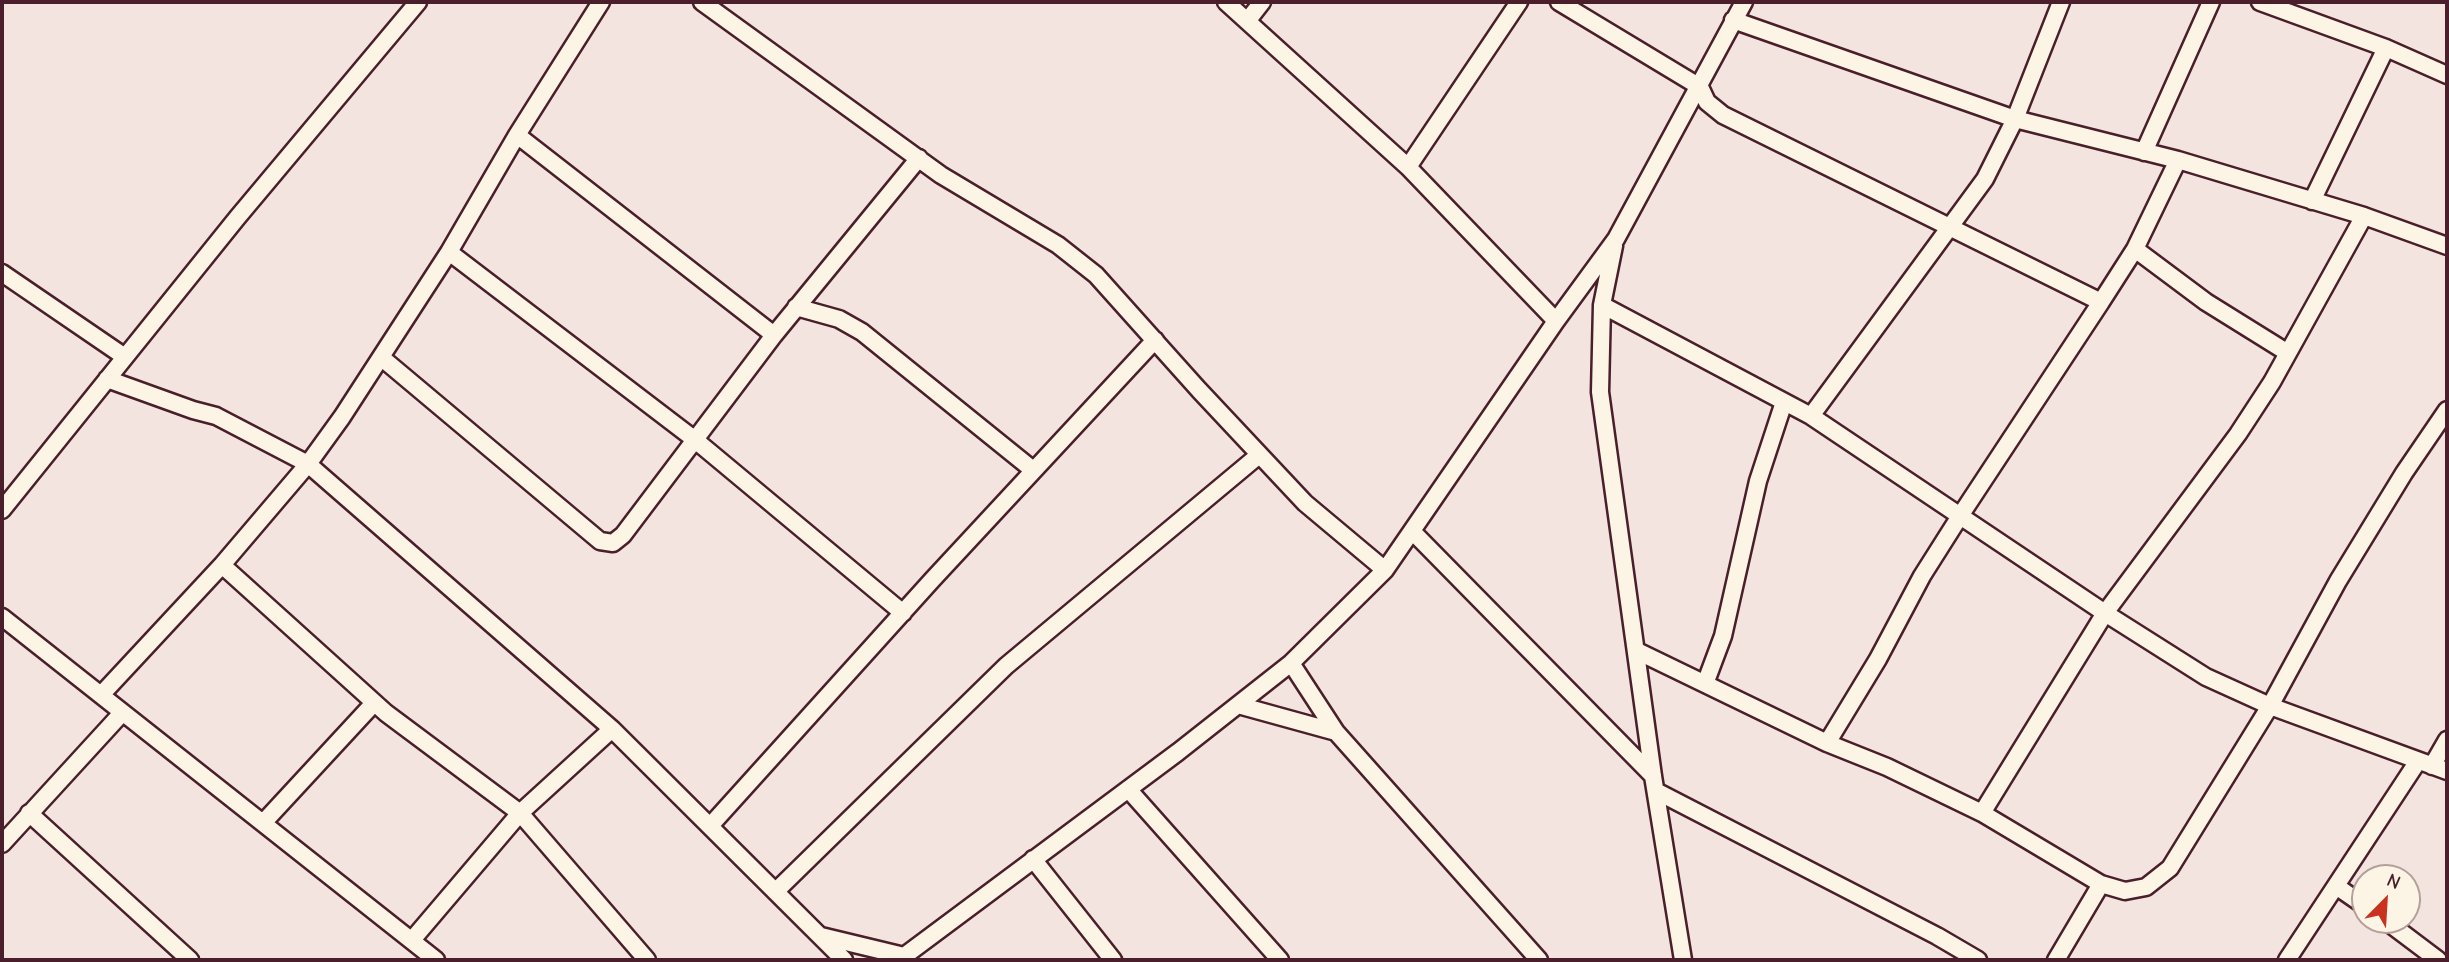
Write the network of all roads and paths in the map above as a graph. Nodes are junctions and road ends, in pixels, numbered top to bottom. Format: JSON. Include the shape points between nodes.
{"nodes":[{"id":1,"x":418,"y":2,"type":"edge"},
{"id":2,"x":601,"y":2,"type":"edge"},
{"id":3,"x":702,"y":2,"type":"edge"},
{"id":4,"x":1226,"y":2,"type":"edge"},
{"id":5,"x":1262,"y":2,"type":"edge"},
{"id":6,"x":1519,"y":2,"type":"edge"},
{"id":7,"x":1559,"y":2,"type":"edge"},
{"id":8,"x":1744,"y":2,"type":"edge"},
{"id":9,"x":2061,"y":2,"type":"edge"},
{"id":10,"x":2211,"y":2,"type":"edge"},
{"id":11,"x":2260,"y":2,"type":"edge"},
{"id":12,"x":1248,"y":20,"type":"junction"},
{"id":13,"x":1733,"y":20,"type":"junction"},
{"id":14,"x":2386,"y":48,"type":"junction"},
{"id":15,"x":2447,"y":75,"type":"edge"},
{"id":16,"x":1700,"y":87,"type":"junction"},
{"id":17,"x":2015,"y":119,"type":"junction"},
{"id":18,"x":517,"y":135,"type":"junction"},
{"id":19,"x":2144,"y":152,"type":"junction"},
{"id":20,"x":919,"y":158,"type":"junction"},
{"id":21,"x":2178,"y":160,"type":"junction"},
{"id":22,"x":1408,"y":167,"type":"junction"},
{"id":23,"x":2312,"y":201,"type":"junction"},
{"id":24,"x":2364,"y":216,"type":"junction"},
{"id":25,"x":1949,"y":225,"type":"junction"},
{"id":26,"x":1616,"y":239,"type":"junction"},
{"id":27,"x":2447,"y":246,"type":"edge"},
{"id":28,"x":2135,"y":249,"type":"junction"},
{"id":29,"x":449,"y":253,"type":"junction"},
{"id":30,"x":2,"y":273,"type":"edge"},
{"id":31,"x":2101,"y":302,"type":"junction"},
{"id":32,"x":1602,"y":305,"type":"junction"},
{"id":33,"x":796,"y":307,"type":"junction"},
{"id":34,"x":1556,"y":321,"type":"junction"},
{"id":35,"x":774,"y":335,"type":"junction"},
{"id":36,"x":1155,"y":340,"type":"junction"},
{"id":37,"x":2288,"y":353,"type":"junction"},
{"id":38,"x":125,"y":357,"type":"junction"},
{"id":39,"x":382,"y":358,"type":"junction"},
{"id":40,"x":107,"y":379,"type":"junction"},
{"id":41,"x":1784,"y":402,"type":"junction"},
{"id":42,"x":2447,"y":410,"type":"edge"},
{"id":43,"x":1811,"y":416,"type":"junction"},
{"id":44,"x":694,"y":439,"type":"junction"},
{"id":45,"x":1259,"y":455,"type":"junction"},
{"id":46,"x":308,"y":464,"type":"junction"},
{"id":47,"x":1033,"y":470,"type":"junction"},
{"id":48,"x":2,"y":510,"type":"edge"},
{"id":49,"x":1960,"y":516,"type":"junction"},
{"id":50,"x":1412,"y":531,"type":"junction"},
{"id":51,"x":222,"y":565,"type":"junction"},
{"id":52,"x":1385,"y":570,"type":"junction"},
{"id":53,"x":903,"y":613,"type":"junction"},
{"id":54,"x":2105,"y":613,"type":"junction"},
{"id":55,"x":2,"y":617,"type":"edge"},
{"id":56,"x":1637,"y":651,"type":"junction"},
{"id":57,"x":1291,"y":663,"type":"junction"},
{"id":58,"x":1705,"y":684,"type":"junction"},
{"id":59,"x":101,"y":695,"type":"junction"},
{"id":60,"x":374,"y":703,"type":"junction"},
{"id":61,"x":1238,"y":705,"type":"junction"},
{"id":62,"x":2270,"y":706,"type":"junction"},
{"id":63,"x":122,"y":713,"type":"junction"},
{"id":64,"x":612,"y":729,"type":"junction"},
{"id":65,"x":1336,"y":732,"type":"junction"},
{"id":66,"x":2447,"y":740,"type":"edge"},
{"id":67,"x":1827,"y":743,"type":"junction"},
{"id":68,"x":2432,"y":766,"type":"edge"},
{"id":69,"x":1655,"y":784,"type":"junction"},
{"id":70,"x":1128,"y":789,"type":"junction"},
{"id":71,"x":29,"y":813,"type":"junction"},
{"id":72,"x":520,"y":813,"type":"junction"},
{"id":73,"x":1982,"y":813,"type":"junction"},
{"id":74,"x":263,"y":823,"type":"junction"},
{"id":75,"x":710,"y":826,"type":"junction"},
{"id":76,"x":2,"y":844,"type":"edge"},
{"id":77,"x":1033,"y":859,"type":"junction"},
{"id":78,"x":2101,"y":884,"type":"junction"},
{"id":79,"x":2336,"y":886,"type":"junction"},
{"id":80,"x":776,"y":891,"type":"junction"},
{"id":81,"x":2351,"y":896,"type":"edge"},
{"id":82,"x":2404,"y":934,"type":"edge"},
{"id":83,"x":821,"y":936,"type":"junction"},
{"id":84,"x":412,"y":940,"type":"junction"},
{"id":85,"x":901,"y":958,"type":"edge"},
{"id":86,"x":190,"y":960,"type":"edge"},
{"id":87,"x":434,"y":960,"type":"edge"},
{"id":88,"x":647,"y":960,"type":"edge"},
{"id":89,"x":844,"y":960,"type":"edge"},
{"id":90,"x":1113,"y":960,"type":"edge"},
{"id":91,"x":1280,"y":960,"type":"edge"},
{"id":92,"x":1539,"y":960,"type":"edge"},
{"id":93,"x":1683,"y":960,"type":"edge"},
{"id":94,"x":1978,"y":960,"type":"edge"},
{"id":95,"x":2056,"y":960,"type":"edge"},
{"id":96,"x":2287,"y":960,"type":"edge"},
{"id":97,"x":2438,"y":960,"type":"edge"}],
"edges":[{"from":1,"to":38,"type":"street"},
{"from":2,"to":18,"type":"street"},
{"from":3,"to":20,"type":"street"},
{"from":4,"to":12,"type":"street"},
{"from":5,"to":12,"type":"street"},
{"from":6,"to":22,"type":"street"},
{"from":7,"to":16,"type":"street"},
{"from":8,"to":13,"type":"street"},
{"from":9,"to":17,"type":"street"},
{"from":10,"to":19,"type":"street"},
{"from":11,"to":14,"type":"street"},
{"from":12,"to":22,"type":"street"},
{"from":13,"to":16,"type":"street"},
{"from":13,"to":17,"type":"street"},
{"from":14,"to":15,"type":"street"},
{"from":14,"to":23,"type":"street"},
{"from":16,"to":25,"type":"street","via":[[1707,102],[1723,115]]},
{"from":16,"to":26,"type":"street"},
{"from":17,"to":19,"type":"street"},
{"from":17,"to":25,"type":"street","via":[[1985,179]]},
{"from":18,"to":29,"type":"street"},
{"from":18,"to":35,"type":"street"},
{"from":19,"to":21,"type":"street"},
{"from":20,"to":33,"type":"street"},
{"from":20,"to":36,"type":"street","via":[[1096,275]]},
{"from":21,"to":23,"type":"street"},
{"from":21,"to":28,"type":"street"},
{"from":22,"to":34,"type":"street"},
{"from":23,"to":24,"type":"street"},
{"from":24,"to":27,"type":"street"},
{"from":24,"to":37,"type":"street"},
{"from":25,"to":31,"type":"street"},
{"from":25,"to":43,"type":"street"},
{"from":26,"to":32,"type":"street"},
{"from":26,"to":34,"type":"street"},
{"from":28,"to":31,"type":"street"},
{"from":28,"to":37,"type":"street","via":[[2206,302]]},
{"from":29,"to":39,"type":"street"},
{"from":29,"to":44,"type":"street"},
{"from":30,"to":38,"type":"street"},
{"from":31,"to":49,"type":"street"},
{"from":32,"to":41,"type":"street"},
{"from":32,"to":56,"type":"street","via":[[1600,392]]},
{"from":33,"to":35,"type":"street"},
{"from":33,"to":47,"type":"street","via":[[839,319],[862,332]]},
{"from":34,"to":50,"type":"street"},
{"from":35,"to":44,"type":"street"},
{"from":36,"to":45,"type":"street"},
{"from":36,"to":47,"type":"street"},
{"from":37,"to":54,"type":"street","via":[[2238,434]]},
{"from":38,"to":40,"type":"street"},
{"from":39,"to":44,"type":"street","via":[[607,543],[623,535]]},
{"from":39,"to":46,"type":"street"},
{"from":40,"to":46,"type":"street","via":[[216,416]]},
{"from":40,"to":48,"type":"street"},
{"from":41,"to":43,"type":"street"},
{"from":41,"to":58,"type":"street","via":[[1758,481],[1723,636]]},
{"from":42,"to":62,"type":"street","via":[[2345,570]]},
{"from":43,"to":49,"type":"street"},
{"from":44,"to":53,"type":"street"},
{"from":45,"to":52,"type":"street","via":[[1305,503]]},
{"from":45,"to":80,"type":"street","via":[[1006,666]]},
{"from":46,"to":51,"type":"street"},
{"from":46,"to":64,"type":"street"},
{"from":47,"to":53,"type":"street"},
{"from":49,"to":54,"type":"street"},
{"from":49,"to":67,"type":"street"},
{"from":50,"to":52,"type":"street"},
{"from":50,"to":69,"type":"street"},
{"from":51,"to":59,"type":"street"},
{"from":51,"to":60,"type":"street"},
{"from":52,"to":57,"type":"street"},
{"from":53,"to":75,"type":"street"},
{"from":54,"to":62,"type":"street","via":[[2206,677]]},
{"from":54,"to":73,"type":"street"},
{"from":55,"to":59,"type":"street"},
{"from":56,"to":58,"type":"street"},
{"from":56,"to":69,"type":"street"},
{"from":57,"to":61,"type":"street"},
{"from":57,"to":65,"type":"street"},
{"from":58,"to":67,"type":"street"},
{"from":59,"to":63,"type":"street"},
{"from":60,"to":72,"type":"street"},
{"from":60,"to":74,"type":"street"},
{"from":61,"to":65,"type":"street"},
{"from":61,"to":70,"type":"street"},
{"from":62,"to":68,"type":"street"},
{"from":62,"to":78,"type":"street","via":[[2170,868],[2146,887],[2125,891]]},
{"from":63,"to":71,"type":"street"},
{"from":63,"to":74,"type":"street"},
{"from":64,"to":72,"type":"street"},
{"from":64,"to":75,"type":"street"},
{"from":65,"to":92,"type":"street"},
{"from":66,"to":68,"type":"street"},
{"from":67,"to":73,"type":"street"},
{"from":68,"to":79,"type":"street"},
{"from":69,"to":93,"type":"street"},
{"from":69,"to":94,"type":"street"},
{"from":70,"to":77,"type":"street"},
{"from":70,"to":91,"type":"street"},
{"from":71,"to":76,"type":"street"},
{"from":71,"to":86,"type":"street"},
{"from":72,"to":84,"type":"street"},
{"from":72,"to":88,"type":"street"},
{"from":73,"to":78,"type":"street"},
{"from":74,"to":84,"type":"street"},
{"from":75,"to":80,"type":"street"},
{"from":77,"to":85,"type":"street"},
{"from":77,"to":90,"type":"street"},
{"from":78,"to":95,"type":"street"},
{"from":79,"to":81,"type":"street"},
{"from":79,"to":96,"type":"street"},
{"from":80,"to":83,"type":"street"},
{"from":82,"to":97,"type":"street"},
{"from":83,"to":85,"type":"street"},
{"from":83,"to":89,"type":"street"},
{"from":84,"to":87,"type":"street"}]}
